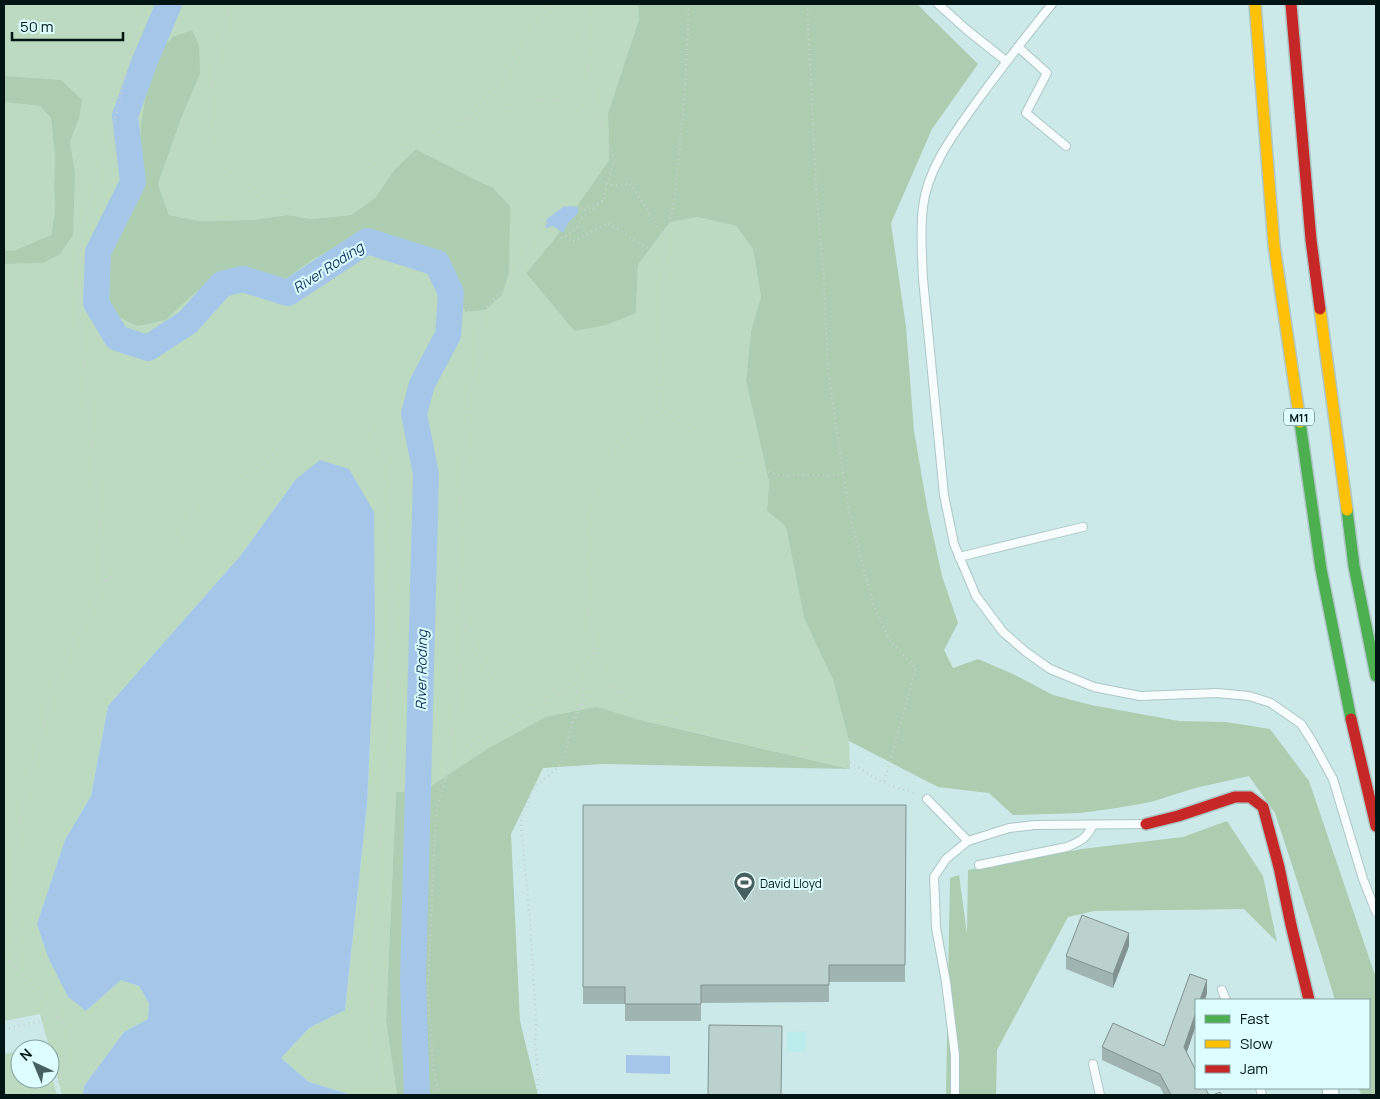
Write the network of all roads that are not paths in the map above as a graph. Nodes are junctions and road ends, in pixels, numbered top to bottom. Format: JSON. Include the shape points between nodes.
{"nodes":[{"id":1,"x":938,"y":4,"type":"edge"},
{"id":2,"x":1052,"y":4,"type":"edge"},
{"id":3,"x":1254,"y":4,"type":"edge"},
{"id":4,"x":1291,"y":4,"type":"edge"},
{"id":5,"x":1018,"y":47,"type":"junction"},
{"id":6,"x":1006,"y":61,"type":"junction"},
{"id":7,"x":1066,"y":146,"type":"dead end"},
{"id":8,"x":1083,"y":526,"type":"dead end"},
{"id":9,"x":959,"y":557,"type":"junction"},
{"id":10,"x":1376,"y":676,"type":"edge"},
{"id":11,"x":927,"y":799,"type":"road end"},
{"id":12,"x":1146,"y":824,"type":"joint"},
{"id":13,"x":1093,"y":825,"type":"junction"},
{"id":14,"x":1376,"y":826,"type":"edge"},
{"id":15,"x":968,"y":840,"type":"junction"},
{"id":16,"x":979,"y":865,"type":"dead end"},
{"id":17,"x":1376,"y":912,"type":"edge"},
{"id":18,"x":1222,"y":990,"type":"dead end"},
{"id":19,"x":1226,"y":999,"type":"edge"},
{"id":20,"x":1309,"y":999,"type":"edge"},
{"id":21,"x":1093,"y":1064,"type":"dead end"},
{"id":22,"x":955,"y":1095,"type":"edge"},
{"id":23,"x":1100,"y":1095,"type":"edge"}],
"edges":[{"from":1,"to":6,"type":"lane"},
{"from":2,"to":5,"type":"lane"},
{"from":3,"to":14,"type":"main road","number":"M11","via":[[1274,245],[1321,569],[1354,737]]},
{"from":4,"to":10,"type":"main road","via":[[1312,250],[1354,566]]},
{"from":5,"to":6,"type":"lane"},
{"from":5,"to":7,"type":"lane","via":[[1048,73],[1026,113]]},
{"from":6,"to":9,"type":"lane","via":[[956,132],[932,174],[923,206],[923,279],[944,495]]},
{"from":8,"to":9,"type":"lane"},
{"from":9,"to":17,"type":"lane","via":[[976,596],[1003,632],[1050,669],[1094,687],[1140,696],[1217,692],[1249,696],[1272,703],[1301,724],[1333,779]]},
{"from":11,"to":15,"type":"lane"},
{"from":12,"to":13,"type":"lane"},
{"from":12,"to":20,"type":"main road","via":[[1235,797],[1250,797],[1263,807]]},
{"from":13,"to":15,"type":"lane","via":[[1009,828]]},
{"from":13,"to":16,"type":"lane","via":[[1081,842],[1067,847]]},
{"from":15,"to":22,"type":"lane","via":[[946,859],[934,877],[936,928],[955,1055]]},
{"from":18,"to":19,"type":"lane"},
{"from":21,"to":23,"type":"lane"}]}
